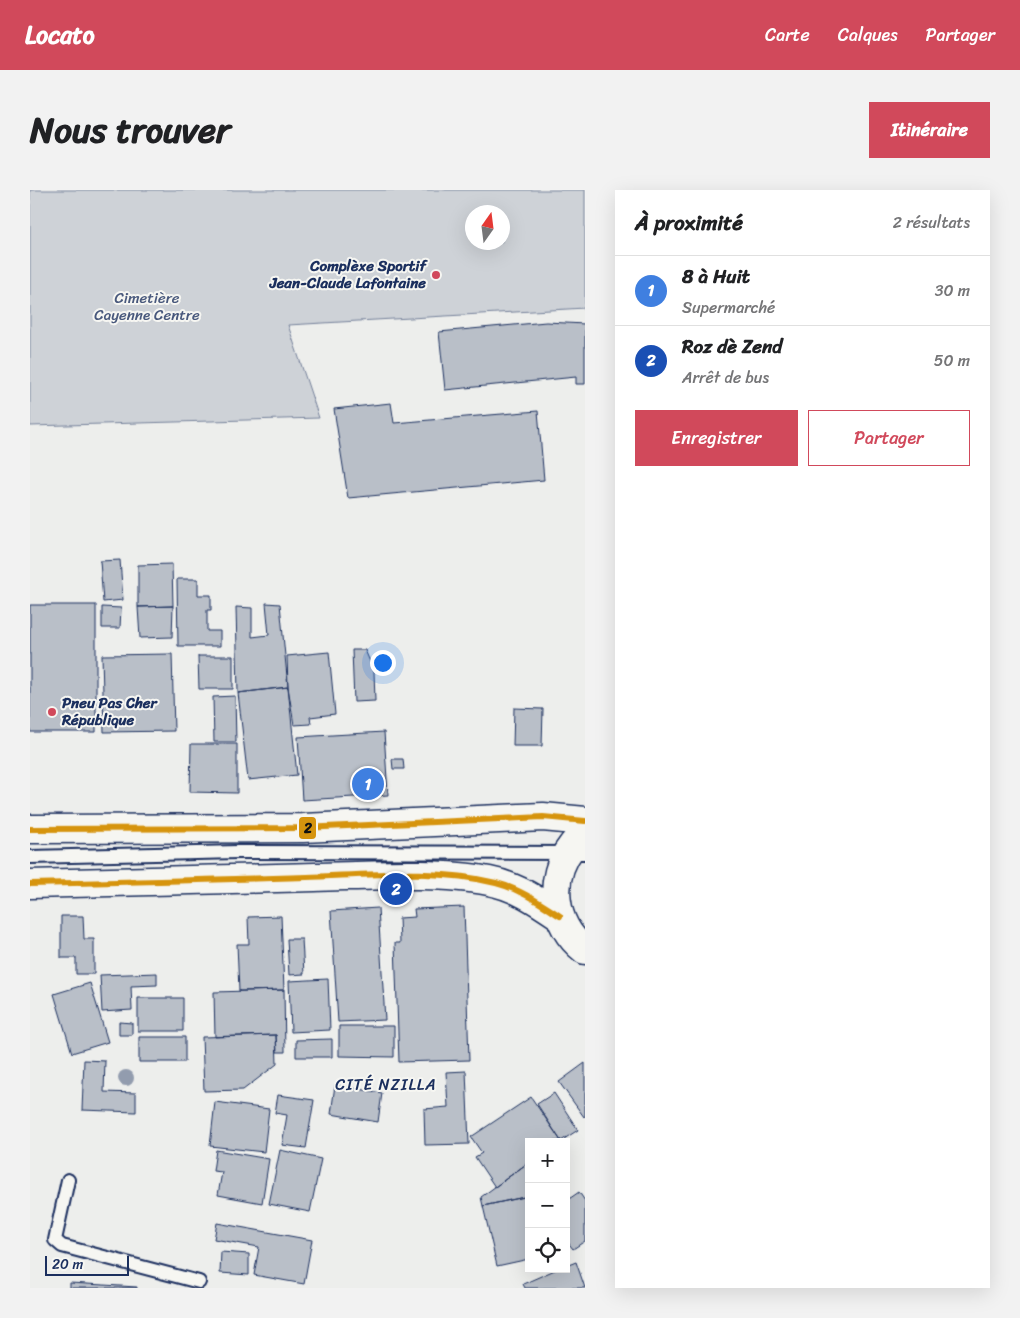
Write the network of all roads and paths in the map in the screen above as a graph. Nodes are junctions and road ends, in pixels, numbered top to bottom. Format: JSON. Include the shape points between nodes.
{"nodes":[{"id":1,"x":585,"y":821,"type":"edge"},
{"id":2,"x":30,"y":830,"type":"edge"},
{"id":3,"x":585,"y":832,"type":"edge"},
{"id":4,"x":576,"y":853,"type":"edge"},
{"id":5,"x":30,"y":857,"type":"edge"},
{"id":6,"x":30,"y":884,"type":"edge"},
{"id":7,"x":560,"y":916,"type":"junction"},
{"id":8,"x":585,"y":950,"type":"edge"},
{"id":9,"x":68,"y":1180,"type":"dead end"},
{"id":10,"x":199,"y":1282,"type":"dead end"}],
"edges":[{"from":1,"to":2,"type":"street","via":[[543,817],[303,828]]},
{"from":3,"to":4,"type":"street"},
{"from":4,"to":5,"type":"lane","via":[[238,852]]},
{"from":4,"to":7,"type":"street","via":[[558,872],[555,894]]},
{"from":6,"to":7,"type":"street","via":[[339,877],[467,878],[512,888],[536,899]]},
{"from":7,"to":8,"type":"street","via":[[572,938]]},
{"from":9,"to":10,"type":"lane","via":[[55,1240],[62,1246]]}]}
